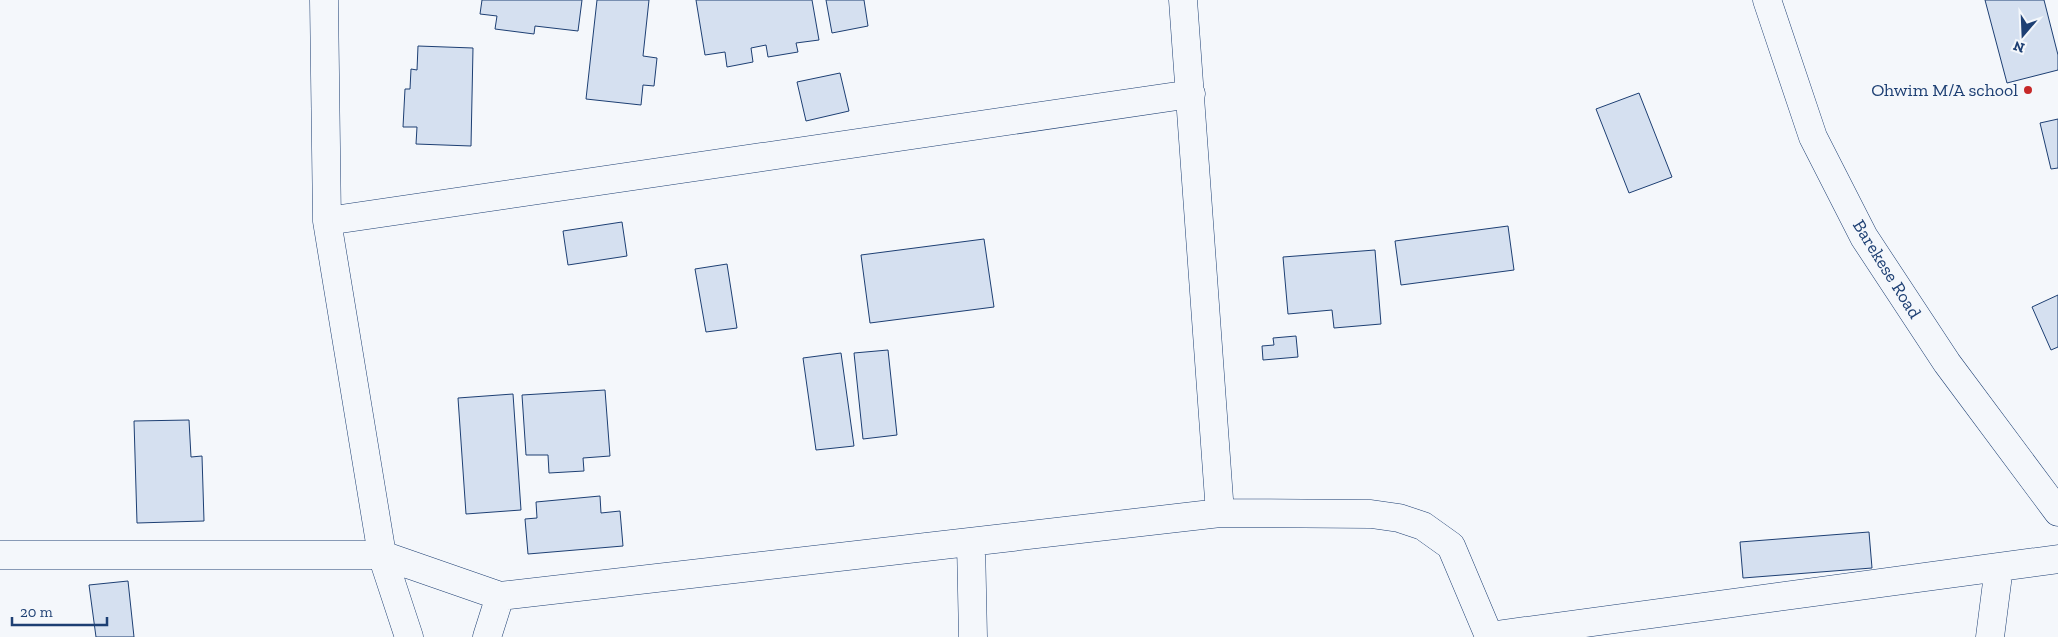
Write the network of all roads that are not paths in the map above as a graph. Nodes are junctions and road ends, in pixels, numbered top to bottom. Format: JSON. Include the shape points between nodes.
{"nodes":[{"id":1,"x":324,"y":0,"type":"edge"},
{"id":2,"x":1183,"y":0,"type":"edge"},
{"id":3,"x":1767,"y":0,"type":"edge"},
{"id":4,"x":1191,"y":94,"type":"junction"},
{"id":5,"x":327,"y":221,"type":"junction"},
{"id":6,"x":2058,"y":512,"type":"edge"},
{"id":7,"x":1220,"y":513,"type":"junction"},
{"id":8,"x":971,"y":543,"type":"junction"},
{"id":9,"x":0,"y":555,"type":"edge"},
{"id":10,"x":382,"y":555,"type":"junction"},
{"id":11,"x":2058,"y":559,"type":"edge"},
{"id":12,"x":1999,"y":567,"type":"junction"},
{"id":13,"x":500,"y":596,"type":"junction"},
{"id":14,"x":1489,"y":636,"type":"edge"},
{"id":15,"x":409,"y":637,"type":"edge"},
{"id":16,"x":487,"y":637,"type":"edge"},
{"id":17,"x":973,"y":637,"type":"edge"},
{"id":18,"x":1990,"y":637,"type":"edge"}],
"edges":[{"from":1,"to":5,"type":"street"},
{"from":2,"to":4,"type":"street"},
{"from":3,"to":6,"type":"street","name":"Barekese Road","via":[[1813,137],[1864,237],[1947,363]]},
{"from":4,"to":5,"type":"street"},
{"from":4,"to":7,"type":"street"},
{"from":5,"to":10,"type":"street"},
{"from":7,"to":8,"type":"street"},
{"from":7,"to":14,"type":"street","via":[[1371,514],[1423,526],[1451,546]]},
{"from":8,"to":13,"type":"street"},
{"from":8,"to":17,"type":"street"},
{"from":9,"to":10,"type":"street"},
{"from":10,"to":13,"type":"street"},
{"from":10,"to":15,"type":"street"},
{"from":11,"to":12,"type":"street"},
{"from":12,"to":14,"type":"street"},
{"from":12,"to":18,"type":"street"},
{"from":13,"to":16,"type":"street"}]}
